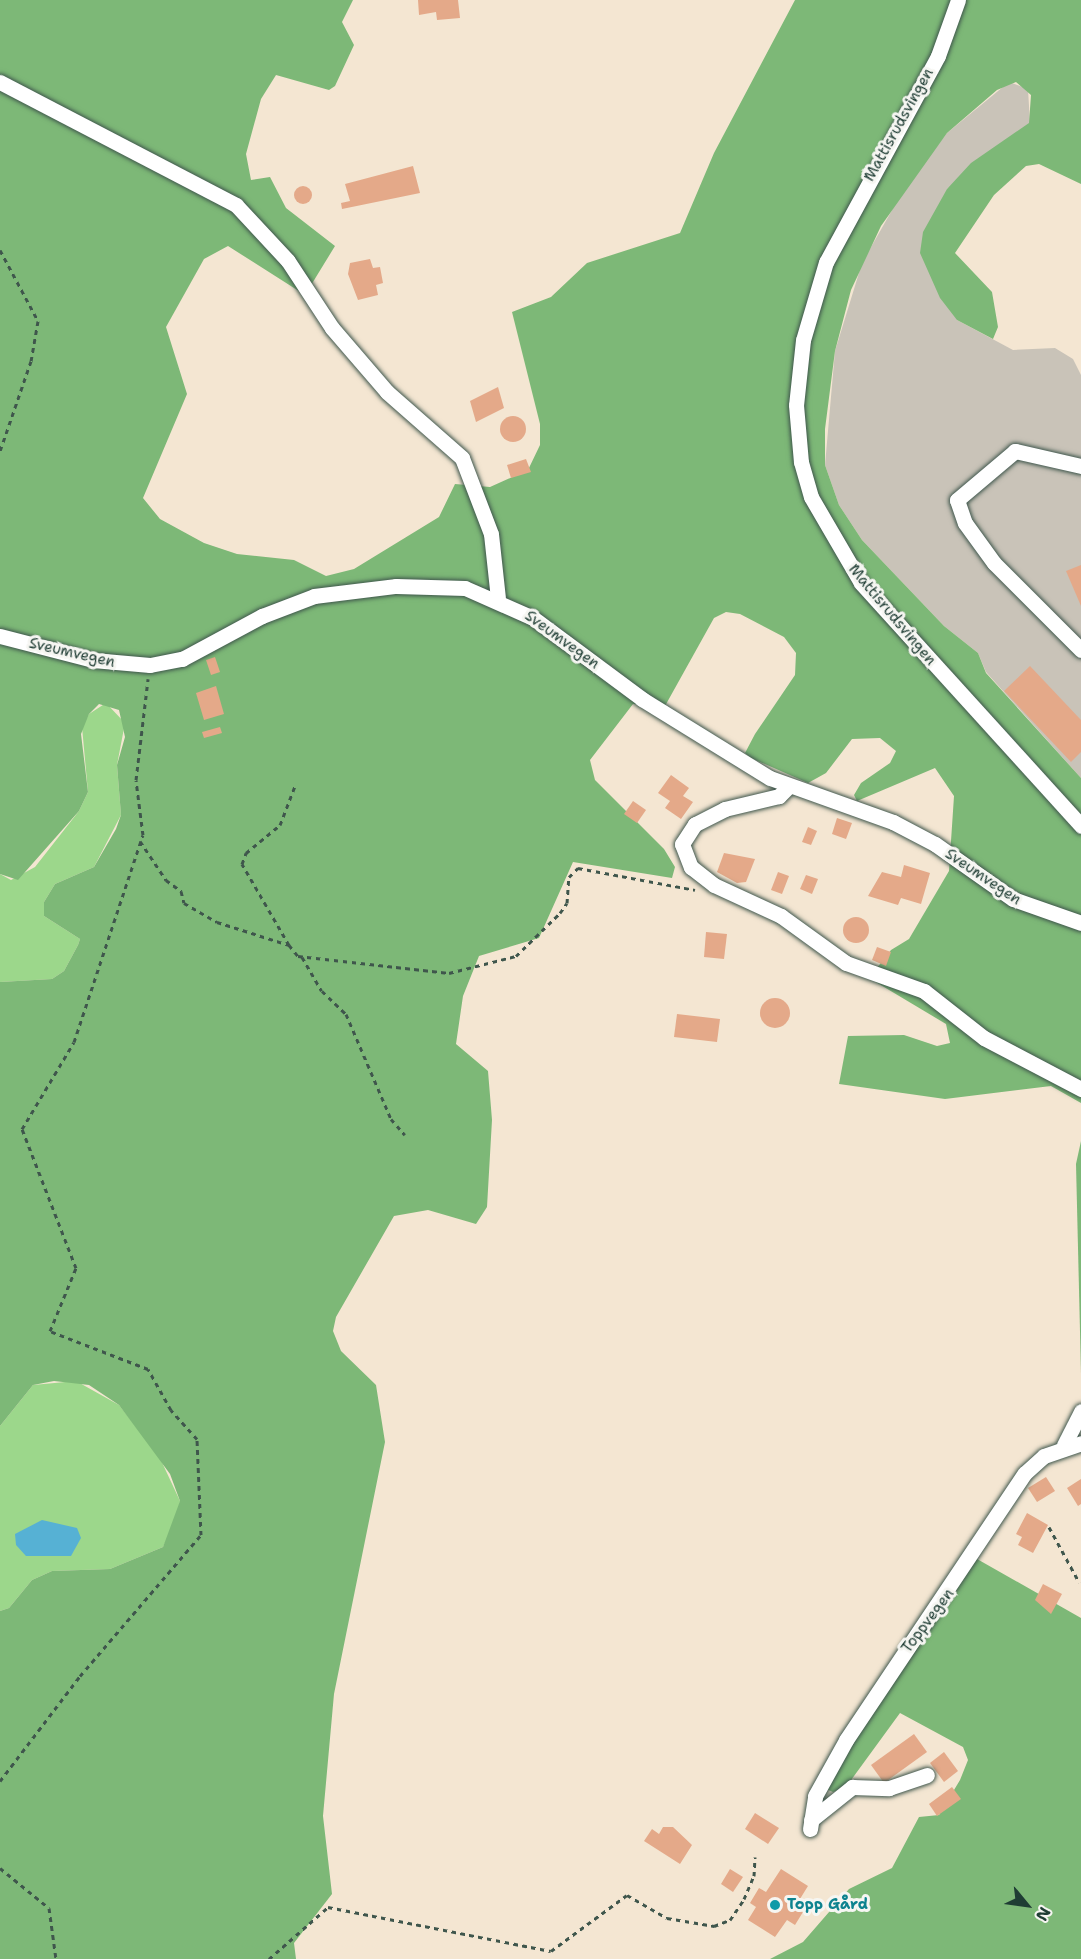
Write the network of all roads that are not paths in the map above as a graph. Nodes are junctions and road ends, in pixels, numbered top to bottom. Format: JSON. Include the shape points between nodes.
{"nodes":[{"id":1,"x":958,"y":0,"type":"edge"},
{"id":2,"x":0,"y":82,"type":"edge"},
{"id":3,"x":1081,"y":466,"type":"edge"},
{"id":4,"x":498,"y":598,"type":"junction"},
{"id":5,"x":0,"y":636,"type":"edge"},
{"id":6,"x":1081,"y":650,"type":"edge"},
{"id":7,"x":788,"y":787,"type":"junction"},
{"id":8,"x":1081,"y":826,"type":"edge"},
{"id":9,"x":1081,"y":923,"type":"edge"},
{"id":10,"x":1081,"y":1089,"type":"edge"},
{"id":11,"x":1081,"y":1411,"type":"edge"},
{"id":12,"x":1081,"y":1443,"type":"edge"},
{"id":13,"x":1064,"y":1445,"type":"junction"},
{"id":14,"x":927,"y":1774,"type":"dead end"}],
"edges":[{"from":1,"to":8,"type":"street","name":"Mattisrudsvingen","via":[[938,56],[826,262],[803,340],[796,405],[801,462],[821,516],[861,583]]},
{"from":2,"to":4,"type":"street","via":[[236,205],[288,261],[332,328],[387,392],[462,458],[491,534]]},
{"from":3,"to":6,"type":"street","via":[[1015,451],[957,500],[969,530],[994,563]]},
{"from":4,"to":5,"type":"street","name":"Sveumvegen","via":[[446,585],[337,591],[262,616],[182,659],[150,665],[93,660]]},
{"from":4,"to":7,"type":"street","name":"Sveumvegen","via":[[691,731]]},
{"from":7,"to":9,"type":"street","name":"Sveumvegen","via":[[893,822],[935,844],[1013,899]]},
{"from":7,"to":10,"type":"street","via":[[772,799],[712,813],[688,831],[682,844],[685,858],[714,885],[781,916],[846,963],[924,991],[984,1038]]},
{"from":11,"to":13,"type":"street"},
{"from":12,"to":13,"type":"street","name":"Toppvegen"},
{"from":13,"to":14,"type":"street","name":"Toppvegen","via":[[1025,1473],[956,1582],[892,1668],[822,1780],[810,1825],[852,1788],[889,1788]]}]}
